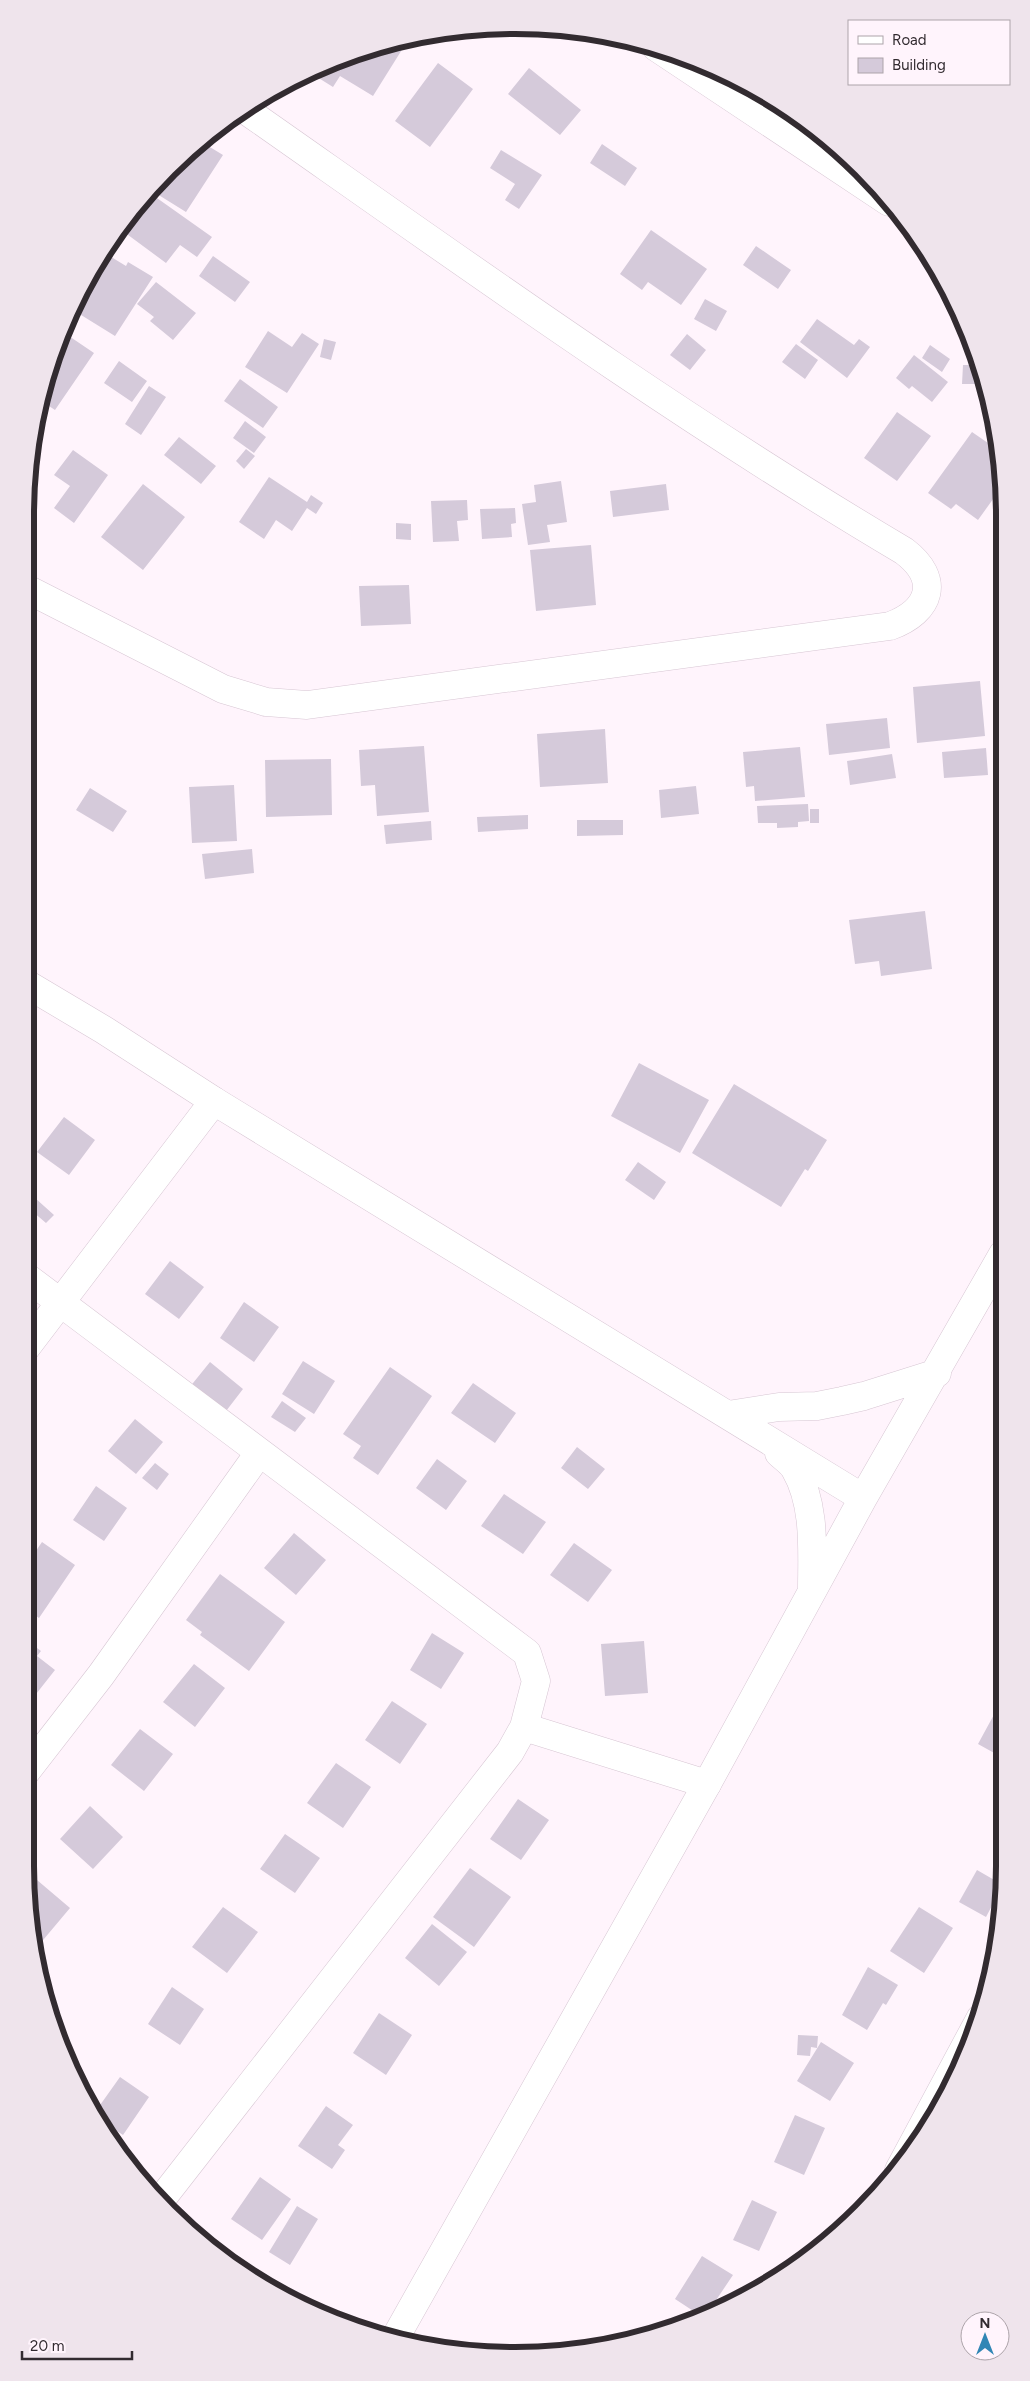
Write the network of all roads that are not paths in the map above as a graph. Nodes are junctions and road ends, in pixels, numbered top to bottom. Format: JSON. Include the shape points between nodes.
{"nodes":[{"id":1,"x":682,"y":64,"type":"edge"},
{"id":2,"x":250,"y":113,"type":"edge"},
{"id":3,"x":851,"y":171,"type":"edge"},
{"id":4,"x":34,"y":593,"type":"edge"},
{"id":5,"x":34,"y":988,"type":"edge"},
{"id":6,"x":214,"y":1101,"type":"junction"},
{"id":7,"x":996,"y":1267,"type":"edge"},
{"id":8,"x":34,"y":1282,"type":"edge"},
{"id":9,"x":61,"y":1302,"type":"junction"},
{"id":10,"x":34,"y":1337,"type":"edge"},
{"id":11,"x":937,"y":1373,"type":"junction"},
{"id":12,"x":728,"y":1415,"type":"junction"},
{"id":13,"x":765,"y":1438,"type":"junction"},
{"id":14,"x":259,"y":1453,"type":"junction"},
{"id":15,"x":863,"y":1498,"type":"junction"},
{"id":16,"x":812,"y":1592,"type":"junction"},
{"id":17,"x":524,"y":1727,"type":"junction"},
{"id":18,"x":34,"y":1761,"type":"edge"},
{"id":19,"x":707,"y":1784,"type":"junction"},
{"id":20,"x":165,"y":2195,"type":"edge"},
{"id":21,"x":398,"y":2333,"type":"edge"}],
"edges":[{"from":1,"to":3,"type":"street"},
{"from":2,"to":4,"type":"street","via":[[547,321],[739,449],[904,551],[920,565],[926,593],[923,602],[907,620],[890,626],[307,706],[266,702],[223,689]]},
{"from":5,"to":6,"type":"street"},
{"from":6,"to":9,"type":"street"},
{"from":6,"to":12,"type":"street"},
{"from":7,"to":11,"type":"street"},
{"from":8,"to":9,"type":"street"},
{"from":9,"to":10,"type":"street"},
{"from":9,"to":14,"type":"street"},
{"from":11,"to":12,"type":"street","via":[[842,1401]]},
{"from":11,"to":15,"type":"street"},
{"from":12,"to":13,"type":"street"},
{"from":13,"to":15,"type":"street"},
{"from":13,"to":16,"type":"street","via":[[795,1468],[807,1496],[812,1540]]},
{"from":14,"to":17,"type":"street","via":[[527,1653],[536,1681]]},
{"from":14,"to":18,"type":"street","via":[[101,1675]]},
{"from":15,"to":16,"type":"street"},
{"from":16,"to":19,"type":"street"},
{"from":17,"to":19,"type":"street"},
{"from":17,"to":20,"type":"street","via":[[510,1752]]},
{"from":19,"to":21,"type":"street"}]}
